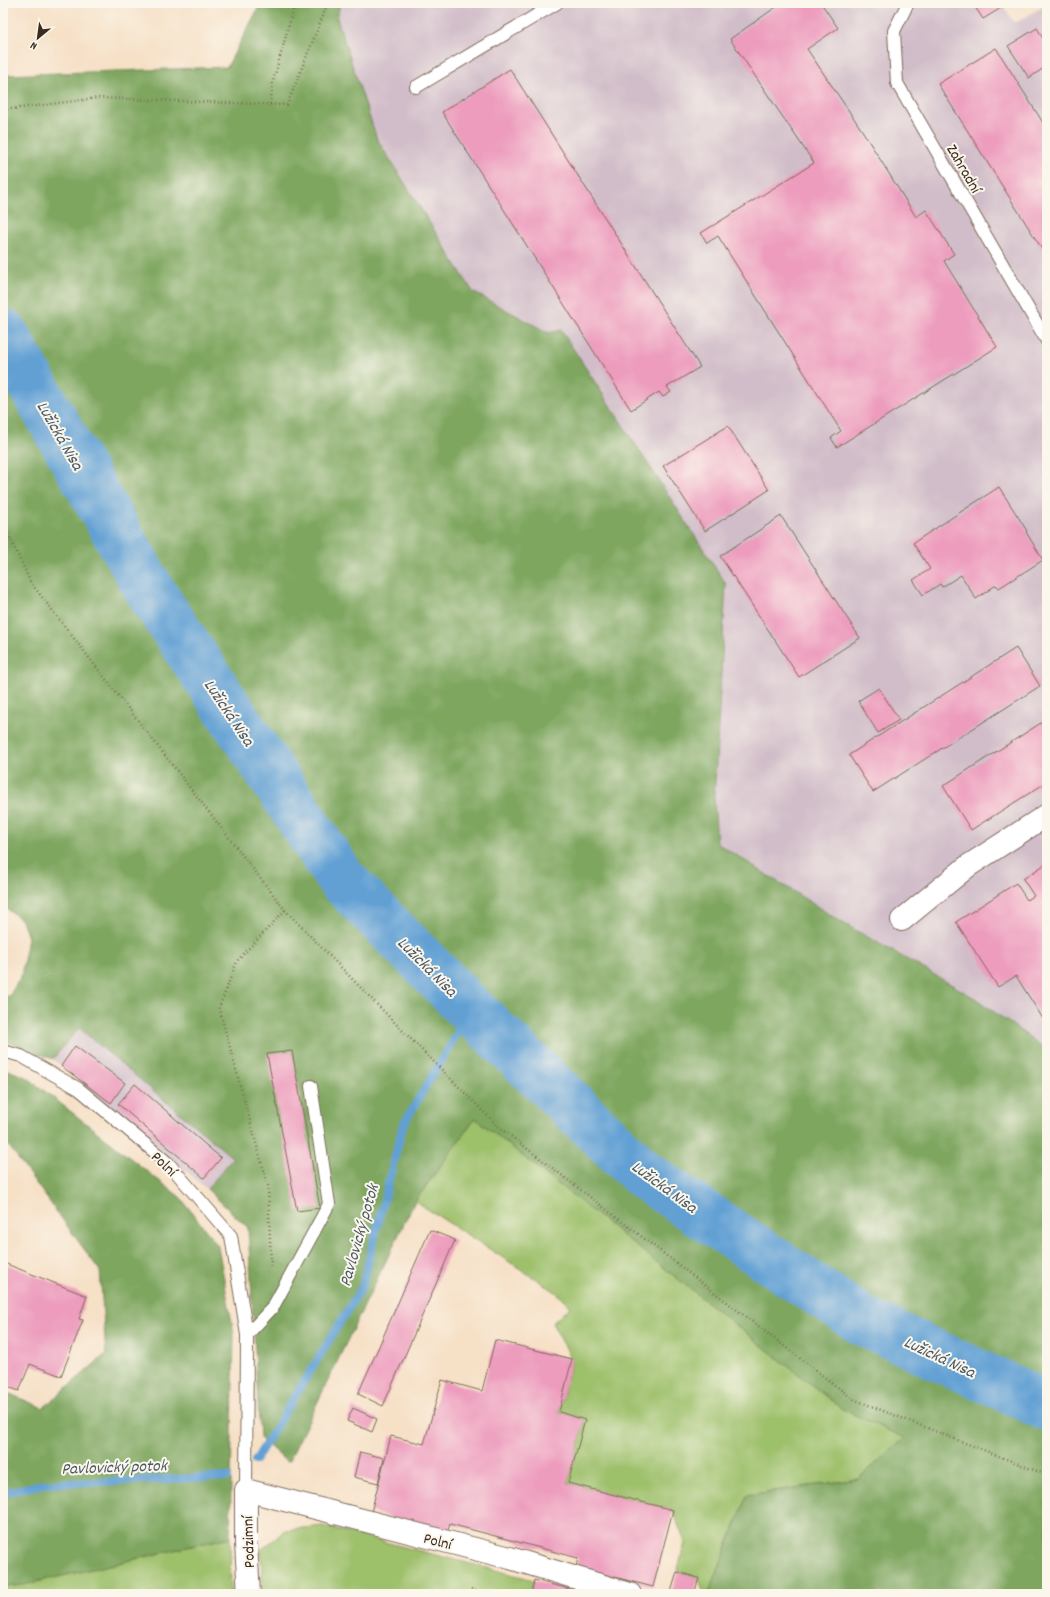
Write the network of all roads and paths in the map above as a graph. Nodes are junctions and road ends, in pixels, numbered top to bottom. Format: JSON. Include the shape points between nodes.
{"nodes":[{"id":1,"x":295,"y":3,"type":"edge"},
{"id":2,"x":328,"y":3,"type":"edge"},
{"id":3,"x":557,"y":3,"type":"edge"},
{"id":4,"x":908,"y":3,"type":"edge"},
{"id":5,"x":416,"y":88,"type":"dead end"},
{"id":6,"x":270,"y":104,"type":"junction"},
{"id":7,"x":3,"y":110,"type":"edge"},
{"id":8,"x":1047,"y":341,"type":"edge"},
{"id":9,"x":3,"y":523,"type":"edge"},
{"id":10,"x":1047,"y":815,"type":"edge"},
{"id":11,"x":285,"y":910,"type":"junction"},
{"id":12,"x":902,"y":920,"type":"dead end"},
{"id":13,"x":3,"y":1051,"type":"edge"},
{"id":14,"x":311,"y":1086,"type":"dead end"},
{"id":15,"x":273,"y":1307,"type":"junction"},
{"id":16,"x":247,"y":1335,"type":"junction"},
{"id":17,"x":1047,"y":1475,"type":"edge"},
{"id":18,"x":246,"y":1490,"type":"junction"},
{"id":19,"x":471,"y":1589,"type":"dead end"},
{"id":20,"x":249,"y":1594,"type":"edge"},
{"id":21,"x":482,"y":1594,"type":"edge"},
{"id":22,"x":630,"y":1594,"type":"edge"}],
"edges":[{"from":1,"to":6,"type":"path","via":[[273,82]]},
{"from":2,"to":6,"type":"path","via":[[287,105]]},
{"from":3,"to":5,"type":"lane"},
{"from":4,"to":8,"type":"lane","name":"Zahradní","via":[[894,31],[896,83]]},
{"from":6,"to":7,"type":"path","via":[[99,98]]},
{"from":9,"to":11,"type":"path","via":[[31,583]]},
{"from":10,"to":12,"type":"street","via":[[968,866]]},
{"from":11,"to":15,"type":"path","via":[[237,961],[219,1008],[268,1186]]},
{"from":11,"to":17,"type":"path","via":[[499,1127],[853,1399]]},
{"from":13,"to":16,"type":"lane","name":"Polní","via":[[21,1056],[79,1089],[169,1164],[231,1236]]},
{"from":14,"to":15,"type":"lane","via":[[329,1204]]},
{"from":15,"to":16,"type":"lane"},
{"from":16,"to":18,"type":"lane","name":"Polní"},
{"from":18,"to":20,"type":"street","name":"Podzimní"},
{"from":18,"to":22,"type":"street","name":"Polní","via":[[510,1558]]},
{"from":19,"to":21,"type":"path"}]}
